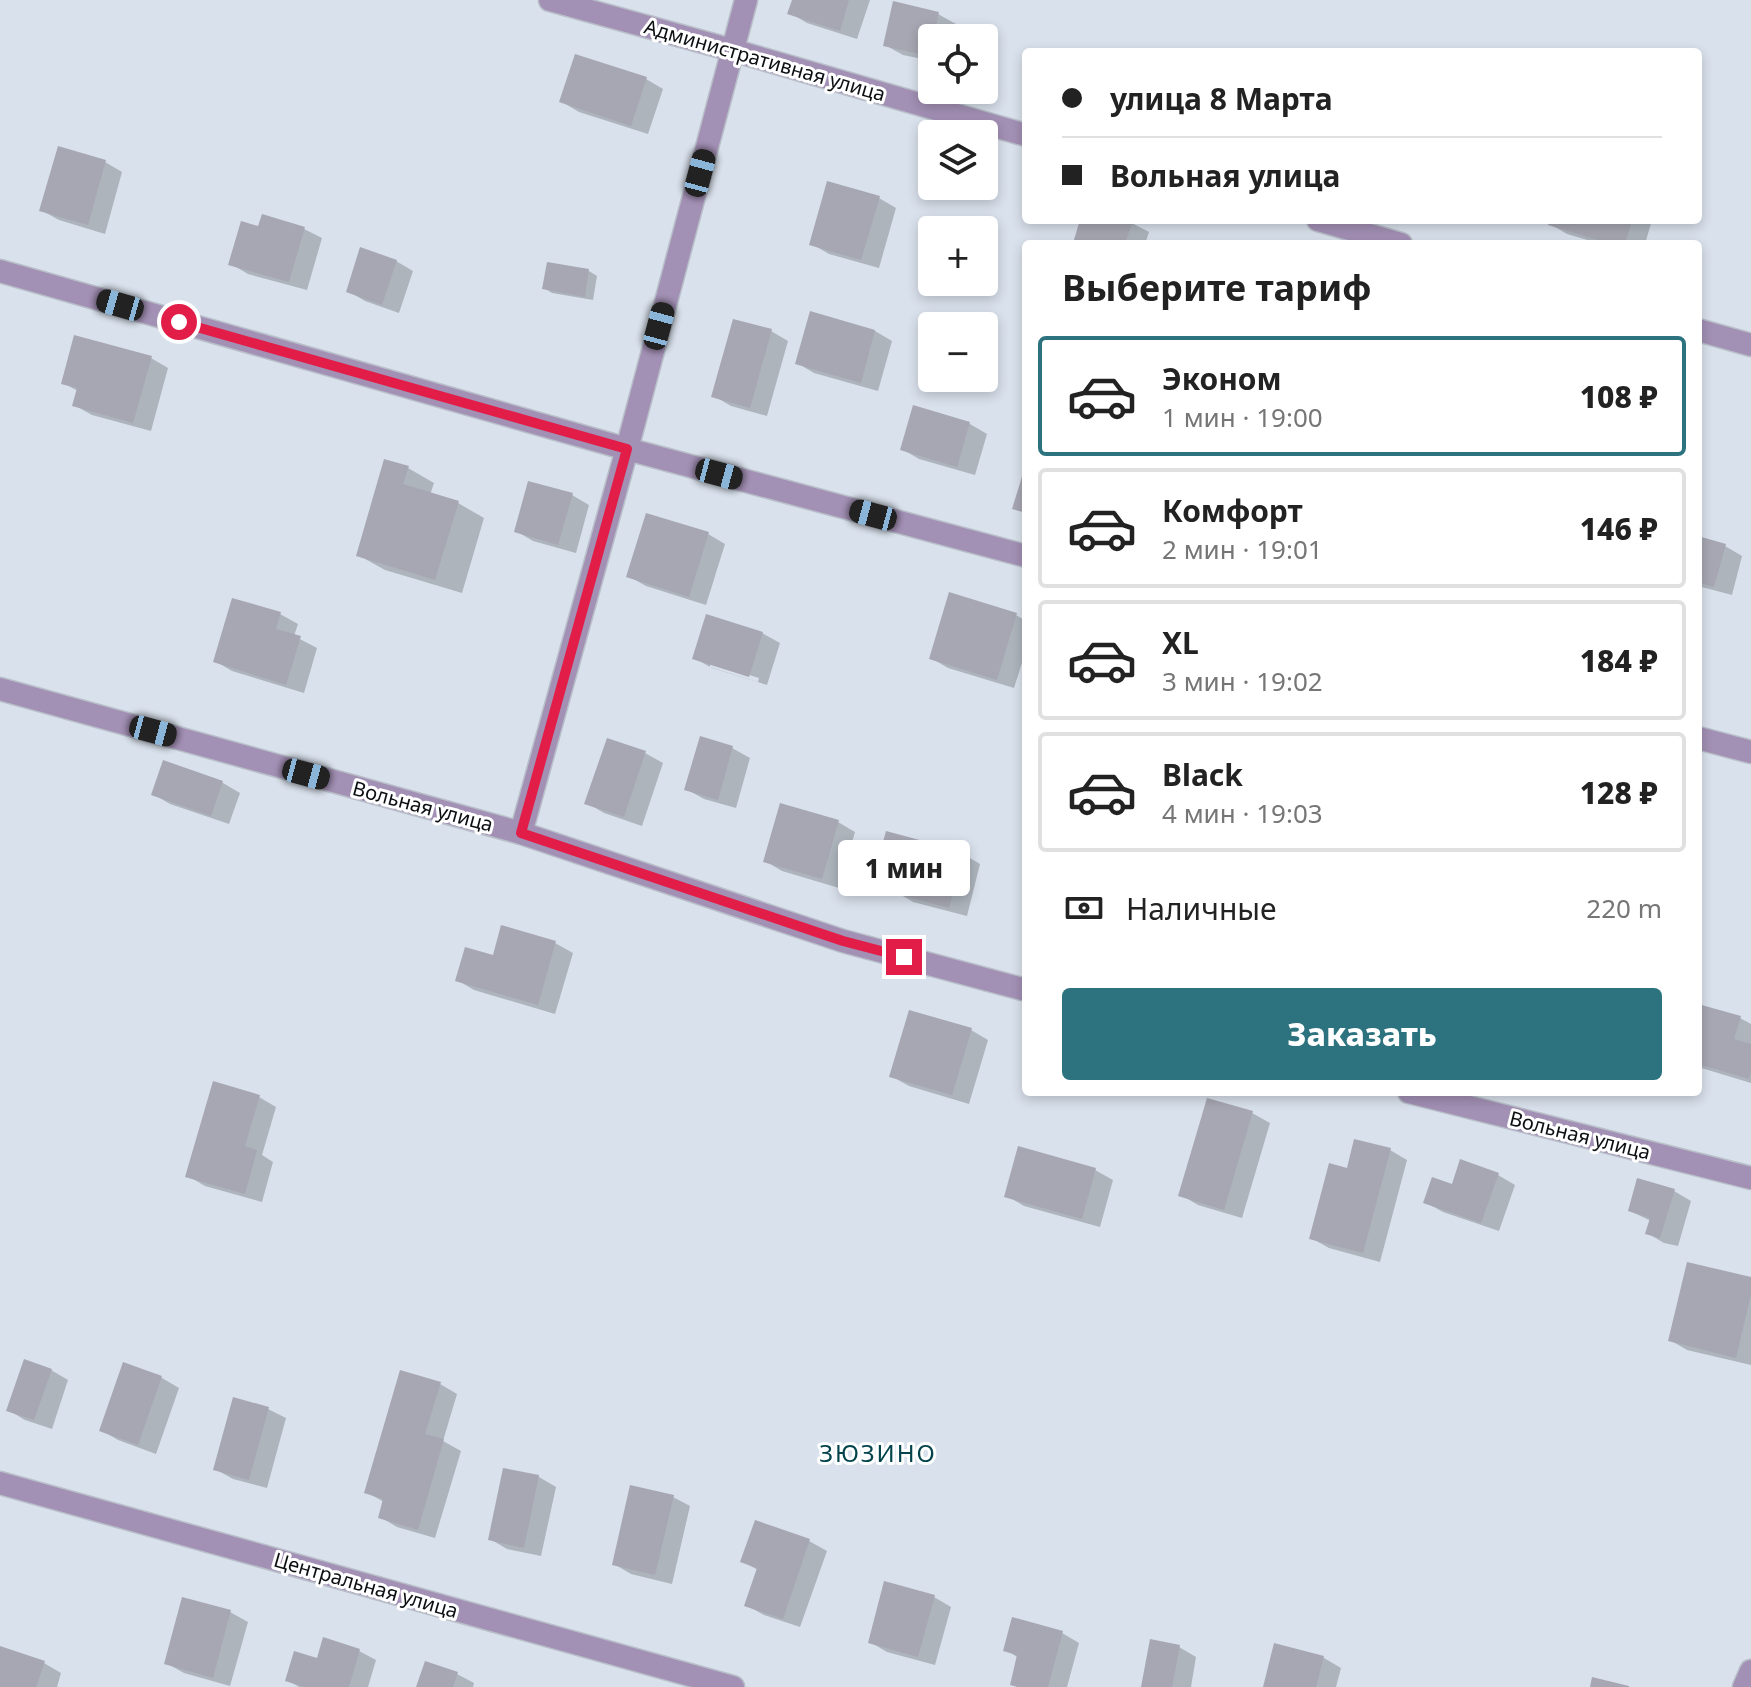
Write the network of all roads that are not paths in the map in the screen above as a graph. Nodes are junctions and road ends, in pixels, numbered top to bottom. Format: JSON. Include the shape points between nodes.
{"nodes":[{"id":1,"x":550,"y":0,"type":"edge"},
{"id":2,"x":746,"y":0,"type":"edge"},
{"id":3,"x":732,"y":50,"type":"junction"},
{"id":4,"x":1022,"y":134,"type":"edge"},
{"id":5,"x":1332,"y":224,"type":"edge"},
{"id":6,"x":1387,"y":240,"type":"edge"},
{"id":7,"x":0,"y":271,"type":"edge"},
{"id":8,"x":1702,"y":331,"type":"edge"},
{"id":9,"x":1751,"y":345,"type":"edge"},
{"id":10,"x":627,"y":449,"type":"junction"},
{"id":11,"x":1022,"y":555,"type":"edge"},
{"id":12,"x":0,"y":689,"type":"edge"},
{"id":13,"x":1702,"y":739,"type":"edge"},
{"id":14,"x":1751,"y":752,"type":"edge"},
{"id":15,"x":521,"y":833,"type":"junction"},
{"id":16,"x":1022,"y":989,"type":"edge"},
{"id":17,"x":1425,"y":1096,"type":"edge"},
{"id":18,"x":1751,"y":1178,"type":"edge"},
{"id":19,"x":0,"y":1483,"type":"edge"},
{"id":20,"x":1751,"y":1671,"type":"edge"},
{"id":21,"x":733,"y":1687,"type":"edge"},
{"id":22,"x":1744,"y":1687,"type":"edge"}],
"edges":[{"from":1,"to":3,"type":"street","name":"Административная улица"},
{"from":2,"to":3,"type":"street"},
{"from":3,"to":4,"type":"street","name":"Административная улица"},
{"from":3,"to":10,"type":"street"},
{"from":5,"to":6,"type":"street"},
{"from":7,"to":10,"type":"street"},
{"from":8,"to":9,"type":"street"},
{"from":10,"to":11,"type":"street"},
{"from":10,"to":15,"type":"street"},
{"from":12,"to":15,"type":"street","name":"Вольная улица"},
{"from":13,"to":14,"type":"street"},
{"from":15,"to":16,"type":"street","name":"Вольная улица","via":[[843,941]]},
{"from":17,"to":18,"type":"street","name":"Вольная улица"},
{"from":19,"to":21,"type":"street","name":"Центральная улица"},
{"from":20,"to":22,"type":"street"}]}
